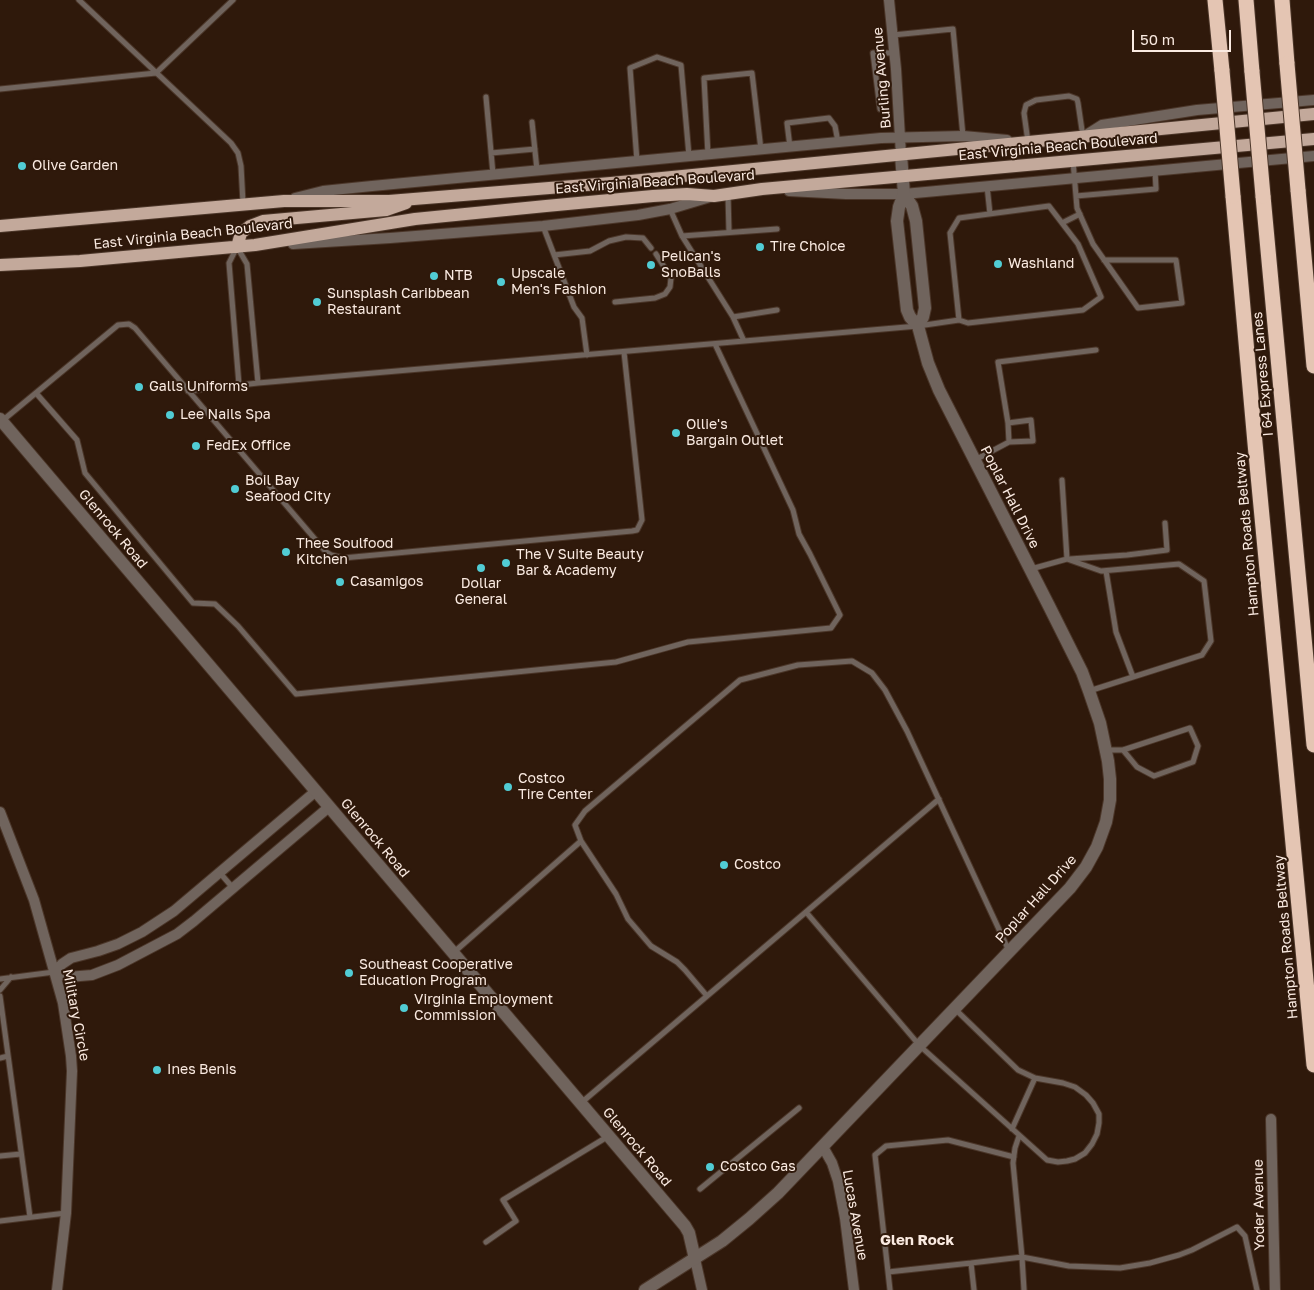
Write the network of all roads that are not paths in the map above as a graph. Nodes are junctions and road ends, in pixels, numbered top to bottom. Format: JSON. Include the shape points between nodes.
{"nodes":[{"id":1,"x":79,"y":0,"type":"edge"},
{"id":2,"x":233,"y":0,"type":"edge"},
{"id":3,"x":889,"y":0,"type":"edge"},
{"id":4,"x":1215,"y":0,"type":"edge"},
{"id":5,"x":1246,"y":0,"type":"edge"},
{"id":6,"x":1282,"y":0,"type":"edge"},
{"id":7,"x":893,"y":35,"type":"junction"},
{"id":8,"x":894,"y":53,"type":"junction"},
{"id":9,"x":156,"y":73,"type":"junction"},
{"id":10,"x":0,"y":89,"type":"edge"},
{"id":11,"x":486,"y":97,"type":"dead end"},
{"id":12,"x":1314,"y":100,"type":"edge"},
{"id":13,"x":880,"y":109,"type":"dead end"},
{"id":14,"x":1314,"y":114,"type":"edge"},
{"id":15,"x":532,"y":122,"type":"dead end"},
{"id":16,"x":964,"y":136,"type":"junction"},
{"id":17,"x":900,"y":137,"type":"junction"},
{"id":18,"x":1083,"y":137,"type":"junction"},
{"id":19,"x":1314,"y":139,"type":"edge"},
{"id":20,"x":838,"y":142,"type":"junction"},
{"id":21,"x":1028,"y":142,"type":"junction"},
{"id":22,"x":790,"y":147,"type":"junction"},
{"id":23,"x":535,"y":149,"type":"junction"},
{"id":24,"x":761,"y":150,"type":"junction"},
{"id":25,"x":491,"y":153,"type":"junction"},
{"id":26,"x":708,"y":155,"type":"junction"},
{"id":27,"x":902,"y":155,"type":"junction"},
{"id":28,"x":689,"y":156,"type":"junction"},
{"id":29,"x":1314,"y":156,"type":"edge"},
{"id":30,"x":1073,"y":160,"type":"junction"},
{"id":31,"x":637,"y":161,"type":"junction"},
{"id":32,"x":537,"y":170,"type":"junction"},
{"id":33,"x":1154,"y":170,"type":"junction"},
{"id":34,"x":493,"y":174,"type":"junction"},
{"id":35,"x":903,"y":176,"type":"junction"},
{"id":36,"x":1074,"y":177,"type":"junction"},
{"id":37,"x":987,"y":186,"type":"junction"},
{"id":38,"x":762,"y":189,"type":"junction"},
{"id":39,"x":728,"y":194,"type":"junction"},
{"id":40,"x":904,"y":194,"type":"junction"},
{"id":41,"x":714,"y":196,"type":"junction"},
{"id":42,"x":1076,"y":196,"type":"junction"},
{"id":43,"x":415,"y":199,"type":"junction"},
{"id":44,"x":284,"y":201,"type":"junction"},
{"id":45,"x":243,"y":204,"type":"junction"},
{"id":46,"x":670,"y":209,"type":"junction"},
{"id":47,"x":990,"y":214,"type":"junction"},
{"id":48,"x":1080,"y":214,"type":"junction"},
{"id":49,"x":1062,"y":223,"type":"junction"},
{"id":50,"x":0,"y":226,"type":"edge"},
{"id":51,"x":543,"y":226,"type":"junction"},
{"id":52,"x":777,"y":229,"type":"dead end"},
{"id":53,"x":729,"y":232,"type":"junction"},
{"id":54,"x":682,"y":236,"type":"junction"},
{"id":55,"x":255,"y":245,"type":"junction"},
{"id":56,"x":237,"y":247,"type":"junction"},
{"id":57,"x":651,"y":248,"type":"dead end"},
{"id":58,"x":656,"y":254,"type":"dead end"},
{"id":59,"x":554,"y":255,"type":"junction"},
{"id":60,"x":1104,"y":260,"type":"junction"},
{"id":61,"x":0,"y":265,"type":"edge"},
{"id":62,"x":615,"y":302,"type":"dead end"},
{"id":63,"x":778,"y":310,"type":"dead end"},
{"id":64,"x":733,"y":317,"type":"junction"},
{"id":65,"x":959,"y":320,"type":"junction"},
{"id":66,"x":918,"y":326,"type":"junction"},
{"id":67,"x":744,"y":341,"type":"junction"},
{"id":68,"x":715,"y":344,"type":"junction"},
{"id":69,"x":1096,"y":350,"type":"dead end"},
{"id":70,"x":624,"y":352,"type":"junction"},
{"id":71,"x":586,"y":355,"type":"junction"},
{"id":72,"x":1314,"y":366,"type":"edge"},
{"id":73,"x":258,"y":383,"type":"junction"},
{"id":74,"x":239,"y":385,"type":"junction"},
{"id":75,"x":188,"y":391,"type":"junction"},
{"id":76,"x":36,"y":393,"type":"junction"},
{"id":77,"x":1,"y":420,"type":"edge"},
{"id":78,"x":1008,"y":422,"type":"junction"},
{"id":79,"x":1009,"y":442,"type":"junction"},
{"id":80,"x":975,"y":461,"type":"junction"},
{"id":81,"x":1062,"y":480,"type":"dead end"},
{"id":82,"x":1165,"y":523,"type":"dead end"},
{"id":83,"x":1067,"y":559,"type":"junction"},
{"id":84,"x":1030,"y":569,"type":"junction"},
{"id":85,"x":1106,"y":571,"type":"junction"},
{"id":86,"x":1133,"y":677,"type":"junction"},
{"id":87,"x":1090,"y":691,"type":"junction"},
{"id":88,"x":1314,"y":745,"type":"edge"},
{"id":89,"x":1106,"y":750,"type":"junction"},
{"id":90,"x":1123,"y":750,"type":"junction"},
{"id":91,"x":316,"y":791,"type":"junction"},
{"id":92,"x":939,"y":799,"type":"junction"},
{"id":93,"x":329,"y":807,"type":"junction"},
{"id":94,"x":0,"y":812,"type":"edge"},
{"id":95,"x":581,"y":841,"type":"junction"},
{"id":96,"x":220,"y":873,"type":"junction"},
{"id":97,"x":233,"y":889,"type":"junction"},
{"id":98,"x":806,"y":912,"type":"junction"},
{"id":99,"x":1010,"y":951,"type":"junction"},
{"id":100,"x":453,"y":953,"type":"junction"},
{"id":101,"x":55,"y":972,"type":"junction"},
{"id":102,"x":11,"y":977,"type":"junction"},
{"id":103,"x":0,"y":979,"type":"edge"},
{"id":104,"x":0,"y":990,"type":"edge"},
{"id":105,"x":0,"y":996,"type":"edge"},
{"id":106,"x":707,"y":996,"type":"junction"},
{"id":107,"x":955,"y":1009,"type":"junction"},
{"id":108,"x":1,"y":1014,"type":"edge"},
{"id":109,"x":920,"y":1046,"type":"junction"},
{"id":110,"x":8,"y":1056,"type":"junction"},
{"id":111,"x":0,"y":1058,"type":"edge"},
{"id":112,"x":1314,"y":1065,"type":"edge"},
{"id":113,"x":1035,"y":1078,"type":"junction"},
{"id":114,"x":580,"y":1104,"type":"junction"},
{"id":115,"x":799,"y":1108,"type":"dead end"},
{"id":116,"x":1271,"y":1119,"type":"dead end"},
{"id":117,"x":1012,"y":1129,"type":"junction"},
{"id":118,"x":608,"y":1136,"type":"junction"},
{"id":119,"x":1019,"y":1136,"type":"junction"},
{"id":120,"x":823,"y":1147,"type":"junction"},
{"id":121,"x":21,"y":1154,"type":"junction"},
{"id":122,"x":0,"y":1156,"type":"edge"},
{"id":123,"x":1014,"y":1157,"type":"junction"},
{"id":124,"x":700,"y":1189,"type":"dead end"},
{"id":125,"x":66,"y":1213,"type":"junction"},
{"id":126,"x":30,"y":1218,"type":"junction"},
{"id":127,"x":0,"y":1221,"type":"edge"},
{"id":128,"x":486,"y":1242,"type":"dead end"},
{"id":129,"x":1022,"y":1258,"type":"junction"},
{"id":130,"x":695,"y":1259,"type":"junction"},
{"id":131,"x":970,"y":1263,"type":"junction"},
{"id":132,"x":888,"y":1272,"type":"junction"},
{"id":133,"x":57,"y":1290,"type":"edge"},
{"id":134,"x":645,"y":1290,"type":"edge"},
{"id":135,"x":702,"y":1290,"type":"edge"},
{"id":136,"x":854,"y":1290,"type":"edge"},
{"id":137,"x":890,"y":1290,"type":"edge"},
{"id":138,"x":974,"y":1290,"type":"edge"},
{"id":139,"x":1024,"y":1290,"type":"edge"},
{"id":140,"x":1256,"y":1290,"type":"edge"},
{"id":141,"x":1275,"y":1290,"type":"edge"}],
"edges":[{"from":1,"to":9,"type":"lane"},
{"from":2,"to":9,"type":"lane"},
{"from":3,"to":7,"type":"street","name":"Burling Avenue"},
{"from":4,"to":112,"type":"highway","name":"Hampton Roads Beltway","bridge":true},
{"from":5,"to":88,"type":"highway","name":"I 64 Express Lanes","bridge":true},
{"from":6,"to":72,"type":"highway","bridge":true},
{"from":7,"to":8,"type":"street","name":"Burling Avenue"},
{"from":7,"to":16,"type":"lane","via":[[953,29]]},
{"from":8,"to":13,"type":"lane","via":[[873,54]]},
{"from":8,"to":17,"type":"street","name":"Burling Avenue"},
{"from":9,"to":10,"type":"lane"},
{"from":9,"to":45,"type":"lane","via":[[238,153]]},
{"from":11,"to":25,"type":"lane"},
{"from":12,"to":18,"type":"street","via":[[1197,110],[1102,125]]},
{"from":14,"to":18,"type":"main road","name":"East Virginia Beach Boulevard"},
{"from":15,"to":23,"type":"lane"},
{"from":16,"to":17,"type":"street"},
{"from":16,"to":21,"type":"street"},
{"from":17,"to":20,"type":"street"},
{"from":17,"to":27,"type":"street","name":"Burling Avenue"},
{"from":18,"to":21,"type":"main road","name":"East Virginia Beach Boulevard"},
{"from":18,"to":21,"type":"lane","via":[[1078,103],[1069,96],[1036,100],[1026,105]]},
{"from":19,"to":30,"type":"main road","name":"East Virginia Beach Boulevard"},
{"from":20,"to":22,"type":"street"},
{"from":20,"to":22,"type":"lane","via":[[835,126],[828,118],[787,123]]},
{"from":21,"to":27,"type":"main road","name":"East Virginia Beach Boulevard"},
{"from":22,"to":24,"type":"street"},
{"from":23,"to":25,"type":"lane"},
{"from":23,"to":32,"type":"lane"},
{"from":24,"to":26,"type":"street"},
{"from":24,"to":26,"type":"lane","via":[[752,72],[704,78]]},
{"from":25,"to":34,"type":"lane"},
{"from":26,"to":28,"type":"street"},
{"from":27,"to":35,"type":"street","name":"Poplar Hall Drive"},
{"from":27,"to":43,"type":"main road","name":"East Virginia Beach Boulevard"},
{"from":28,"to":31,"type":"street"},
{"from":28,"to":31,"type":"lane","via":[[681,65],[657,57],[630,68]]},
{"from":29,"to":33,"type":"street"},
{"from":30,"to":35,"type":"main road","name":"East Virginia Beach Boulevard"},
{"from":30,"to":36,"type":"lane"},
{"from":31,"to":32,"type":"street"},
{"from":32,"to":34,"type":"street"},
{"from":33,"to":36,"type":"street"},
{"from":33,"to":42,"type":"lane","via":[[1156,189]]},
{"from":34,"to":44,"type":"street","via":[[323,191]]},
{"from":35,"to":38,"type":"main road","name":"East Virginia Beach Boulevard"},
{"from":35,"to":40,"type":"street","name":"Poplar Hall Drive"},
{"from":36,"to":37,"type":"street"},
{"from":36,"to":42,"type":"lane"},
{"from":37,"to":40,"type":"street"},
{"from":37,"to":47,"type":"lane"},
{"from":38,"to":39,"type":"main road","name":"East Virginia Beach Boulevard"},
{"from":38,"to":40,"type":"street"},
{"from":39,"to":41,"type":"main road","name":"East Virginia Beach Boulevard"},
{"from":39,"to":53,"type":"lane"},
{"from":40,"to":66,"type":"street","name":"Poplar Hall Drive","via":[[916,220],[925,308]]},
{"from":40,"to":66,"type":"street","name":"Poplar Hall Drive","via":[[898,221],[906,305],[910,318]]},
{"from":41,"to":46,"type":"street"},
{"from":41,"to":55,"type":"main road","name":"East Virginia Beach Boulevard","via":[[653,196],[415,218]]},
{"from":42,"to":48,"type":"lane"},
{"from":43,"to":44,"type":"main road","name":"East Virginia Beach Boulevard"},
{"from":43,"to":56,"type":"main road","via":[[386,210],[263,221],[241,233]]},
{"from":44,"to":45,"type":"main road","name":"East Virginia Beach Boulevard"},
{"from":45,"to":50,"type":"main road","name":"East Virginia Beach Boulevard"},
{"from":46,"to":51,"type":"street"},
{"from":46,"to":54,"type":"lane"},
{"from":47,"to":49,"type":"lane","via":[[1050,206]]},
{"from":47,"to":65,"type":"lane","via":[[959,218],[950,232]]},
{"from":48,"to":49,"type":"lane"},
{"from":48,"to":60,"type":"lane"},
{"from":49,"to":65,"type":"lane","via":[[1078,244],[1100,297],[1083,310],[968,323]]},
{"from":51,"to":55,"type":"street"},
{"from":51,"to":59,"type":"lane"},
{"from":52,"to":53,"type":"lane"},
{"from":53,"to":54,"type":"lane"},
{"from":54,"to":64,"type":"lane"},
{"from":55,"to":56,"type":"main road","name":"East Virginia Beach Boulevard"},
{"from":56,"to":61,"type":"main road","name":"East Virginia Beach Boulevard"},
{"from":56,"to":73,"type":"lane","via":[[247,264]]},
{"from":56,"to":74,"type":"lane","via":[[229,263]]},
{"from":57,"to":59,"type":"lane","via":[[643,238],[626,237],[590,251]]},
{"from":58,"to":62,"type":"lane","via":[[671,278],[665,294]]},
{"from":59,"to":71,"type":"lane","via":[[574,307],[582,318]]},
{"from":60,"to":60,"type":"lane","via":[[1138,308],[1182,303],[1176,260]]},
{"from":63,"to":64,"type":"lane"},
{"from":64,"to":67,"type":"lane"},
{"from":65,"to":66,"type":"lane"},
{"from":66,"to":67,"type":"lane"},
{"from":66,"to":80,"type":"street","name":"Poplar Hall Drive","via":[[939,390]]},
{"from":67,"to":68,"type":"lane"},
{"from":68,"to":70,"type":"lane"},
{"from":68,"to":76,"type":"lane","via":[[793,510],[799,534],[840,615],[831,628],[688,642],[616,662],[296,694],[215,604],[193,604],[85,473],[77,440]]},
{"from":69,"to":78,"type":"lane","via":[[998,362]]},
{"from":70,"to":71,"type":"lane"},
{"from":70,"to":75,"type":"lane","via":[[642,520],[637,530],[343,558],[326,552]]},
{"from":71,"to":73,"type":"lane"},
{"from":73,"to":74,"type":"lane"},
{"from":74,"to":75,"type":"lane"},
{"from":75,"to":76,"type":"lane","via":[[135,328],[123,324]]},
{"from":76,"to":77,"type":"lane"},
{"from":77,"to":91,"type":"street","name":"Glenrock Road"},
{"from":78,"to":79,"type":"lane"},
{"from":78,"to":79,"type":"lane","via":[[1031,420],[1033,441]]},
{"from":79,"to":80,"type":"lane"},
{"from":80,"to":84,"type":"street","name":"Poplar Hall Drive"},
{"from":81,"to":83,"type":"lane"},
{"from":82,"to":83,"type":"lane","via":[[1167,550]]},
{"from":83,"to":84,"type":"lane"},
{"from":83,"to":85,"type":"lane"},
{"from":84,"to":87,"type":"street","name":"Poplar Hall Drive"},
{"from":85,"to":86,"type":"lane","via":[[1116,632]]},
{"from":85,"to":86,"type":"lane","via":[[1179,564],[1204,580],[1211,641],[1202,655]]},
{"from":86,"to":87,"type":"lane"},
{"from":87,"to":89,"type":"street","name":"Poplar Hall Drive"},
{"from":89,"to":90,"type":"lane"},
{"from":89,"to":99,"type":"street","name":"Poplar Hall Drive","via":[[1110,800],[1097,847],[1070,888]]},
{"from":90,"to":90,"type":"lane","via":[[1190,728],[1198,746],[1193,762],[1154,776],[1137,767]]},
{"from":91,"to":93,"type":"street","name":"Glenrock Road"},
{"from":91,"to":96,"type":"street"},
{"from":92,"to":95,"type":"lane","via":[[896,708],[872,672],[852,661],[798,665],[740,680],[585,811],[574,825]]},
{"from":92,"to":98,"type":"lane"},
{"from":92,"to":99,"type":"lane"},
{"from":93,"to":97,"type":"street"},
{"from":93,"to":100,"type":"street","name":"Glenrock Road"},
{"from":94,"to":101,"type":"street","name":"Military Circle","via":[[34,900]]},
{"from":95,"to":100,"type":"lane"},
{"from":95,"to":106,"type":"lane","via":[[612,887],[628,919],[651,946],[677,962]]},
{"from":96,"to":97,"type":"lane"},
{"from":96,"to":101,"type":"street","via":[[174,911],[142,932],[105,949],[71,958]]},
{"from":97,"to":101,"type":"street","via":[[177,934],[118,965],[79,977]]},
{"from":98,"to":106,"type":"lane"},
{"from":98,"to":109,"type":"lane"},
{"from":99,"to":107,"type":"street","name":"Poplar Hall Drive"},
{"from":100,"to":114,"type":"street","name":"Glenrock Road"},
{"from":101,"to":102,"type":"lane"},
{"from":101,"to":125,"type":"street","name":"Military Circle","via":[[63,1003],[72,1071]]},
{"from":102,"to":103,"type":"lane"},
{"from":102,"to":104,"type":"lane"},
{"from":105,"to":108,"type":"lane"},
{"from":106,"to":114,"type":"lane"},
{"from":107,"to":109,"type":"street","name":"Poplar Hall Drive"},
{"from":107,"to":113,"type":"lane","via":[[1009,1063]]},
{"from":108,"to":110,"type":"lane"},
{"from":109,"to":117,"type":"lane"},
{"from":109,"to":120,"type":"street","name":"Poplar Hall Drive"},
{"from":110,"to":111,"type":"lane"},
{"from":110,"to":121,"type":"lane"},
{"from":113,"to":117,"type":"lane"},
{"from":113,"to":119,"type":"lane","via":[[1075,1087],[1086,1095],[1099,1114],[1097,1134],[1085,1153],[1075,1159],[1058,1162],[1046,1160]]},
{"from":114,"to":118,"type":"street","name":"Glenrock Road"},
{"from":115,"to":124,"type":"lane"},
{"from":116,"to":141,"type":"street","name":"Yoder Avenue"},
{"from":117,"to":119,"type":"lane"},
{"from":118,"to":128,"type":"lane","via":[[503,1200],[516,1221]]},
{"from":118,"to":130,"type":"street","name":"Glenrock Road","via":[[685,1226]]},
{"from":119,"to":123,"type":"lane"},
{"from":120,"to":130,"type":"street","name":"Poplar Hall Drive","via":[[749,1219]]},
{"from":120,"to":136,"type":"street","name":"Lucas Avenue","via":[[838,1181]]},
{"from":121,"to":122,"type":"lane"},
{"from":121,"to":126,"type":"lane"},
{"from":123,"to":129,"type":"lane"},
{"from":123,"to":132,"type":"lane","via":[[948,1140],[886,1146],[875,1155]]},
{"from":125,"to":126,"type":"lane"},
{"from":125,"to":133,"type":"street","name":"Military Circle"},
{"from":126,"to":127,"type":"lane"},
{"from":129,"to":131,"type":"lane"},
{"from":129,"to":139,"type":"lane"},
{"from":129,"to":140,"type":"lane","via":[[1069,1266],[1120,1268],[1179,1255],[1237,1227],[1245,1236]]},
{"from":130,"to":134,"type":"street","name":"Poplar Hall Drive"},
{"from":130,"to":135,"type":"street","name":"Glenrock Road"},
{"from":131,"to":132,"type":"lane"},
{"from":131,"to":138,"type":"lane"},
{"from":132,"to":137,"type":"lane"}]}
